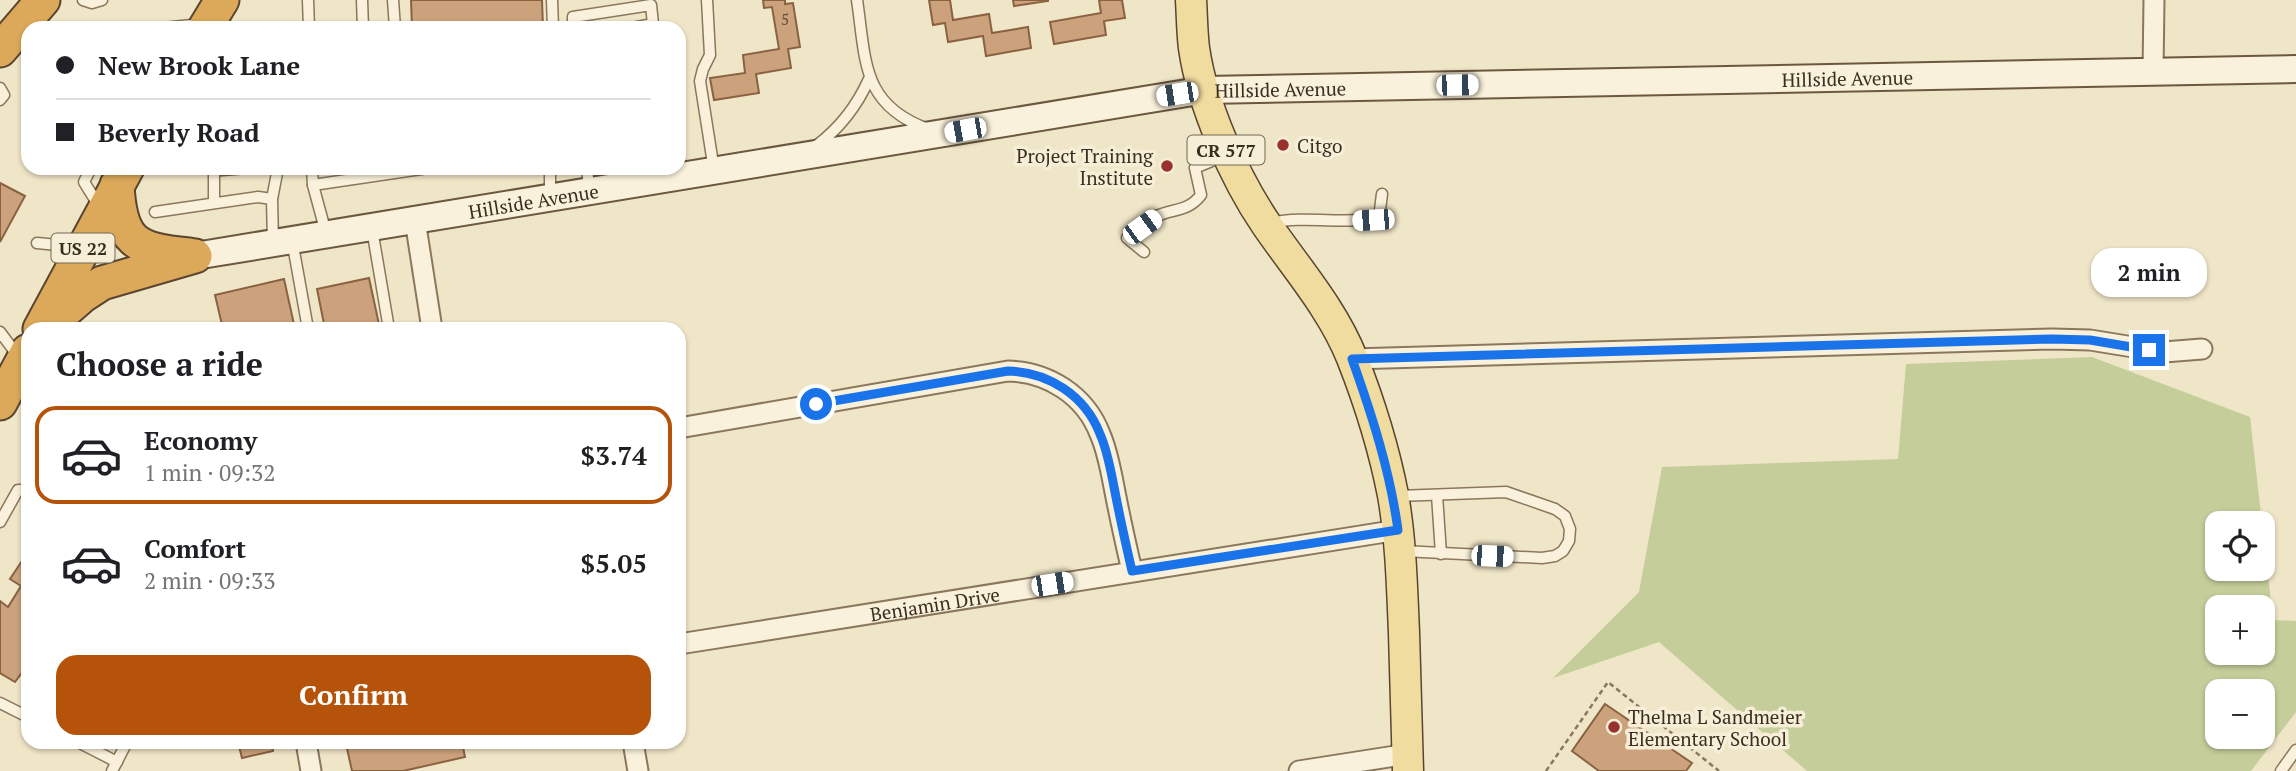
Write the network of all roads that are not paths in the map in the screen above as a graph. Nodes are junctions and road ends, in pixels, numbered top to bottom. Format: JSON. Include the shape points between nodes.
{"nodes":[{"id":1,"x":43,"y":0,"type":"edge"},
{"id":2,"x":308,"y":0,"type":"edge"},
{"id":3,"x":362,"y":0,"type":"edge"},
{"id":4,"x":393,"y":0,"type":"edge"},
{"id":5,"x":551,"y":0,"type":"edge"},
{"id":6,"x":707,"y":0,"type":"edge"},
{"id":7,"x":857,"y":0,"type":"edge"},
{"id":8,"x":1191,"y":0,"type":"edge"},
{"id":9,"x":2154,"y":0,"type":"edge"},
{"id":10,"x":214,"y":11,"type":"edge"},
{"id":11,"x":25,"y":21,"type":"edge"},
{"id":12,"x":184,"y":21,"type":"edge"},
{"id":13,"x":309,"y":21,"type":"edge"},
{"id":14,"x":363,"y":21,"type":"edge"},
{"id":15,"x":394,"y":21,"type":"edge"},
{"id":16,"x":552,"y":21,"type":"edge"},
{"id":17,"x":578,"y":21,"type":"edge"},
{"id":18,"x":653,"y":21,"type":"edge"},
{"id":19,"x":21,"y":26,"type":"edge"},
{"id":20,"x":0,"y":50,"type":"edge"},
{"id":21,"x":2296,"y":69,"type":"edge"},
{"id":22,"x":2154,"y":73,"type":"junction"},
{"id":23,"x":869,"y":79,"type":"junction"},
{"id":24,"x":1205,"y":90,"type":"junction"},
{"id":25,"x":942,"y":134,"type":"junction"},
{"id":26,"x":1228,"y":155,"type":"junction"},
{"id":27,"x":803,"y":156,"type":"junction"},
{"id":28,"x":714,"y":170,"type":"junction"},
{"id":29,"x":686,"y":172,"type":"edge"},
{"id":30,"x":214,"y":175,"type":"edge"},
{"id":31,"x":277,"y":175,"type":"edge"},
{"id":32,"x":312,"y":175,"type":"edge"},
{"id":33,"x":381,"y":175,"type":"edge"},
{"id":34,"x":550,"y":175,"type":"edge"},
{"id":35,"x":642,"y":175,"type":"edge"},
{"id":36,"x":588,"y":179,"type":"edge"},
{"id":37,"x":110,"y":183,"type":"edge"},
{"id":38,"x":313,"y":185,"type":"junction"},
{"id":39,"x":1382,"y":194,"type":"dead end"},
{"id":40,"x":550,"y":197,"type":"junction"},
{"id":41,"x":272,"y":199,"type":"junction"},
{"id":42,"x":214,"y":202,"type":"junction"},
{"id":43,"x":155,"y":212,"type":"dead end"},
{"id":44,"x":415,"y":220,"type":"junction"},
{"id":45,"x":1266,"y":224,"type":"junction"},
{"id":46,"x":372,"y":226,"type":"junction"},
{"id":47,"x":326,"y":234,"type":"junction"},
{"id":48,"x":283,"y":241,"type":"junction"},
{"id":49,"x":37,"y":243,"type":"dead end"},
{"id":50,"x":83,"y":248,"type":"junction"},
{"id":51,"x":1144,"y":253,"type":"dead end"},
{"id":52,"x":195,"y":256,"type":"junction"},
{"id":53,"x":46,"y":322,"type":"edge"},
{"id":54,"x":50,"y":322,"type":"edge"},
{"id":55,"x":306,"y":322,"type":"edge"},
{"id":56,"x":388,"y":322,"type":"edge"},
{"id":57,"x":431,"y":322,"type":"edge"},
{"id":58,"x":0,"y":332,"type":"edge"},
{"id":59,"x":2202,"y":349,"type":"dead end"},
{"id":60,"x":1352,"y":359,"type":"junction"},
{"id":61,"x":15,"y":380,"type":"edge"},
{"id":62,"x":686,"y":427,"type":"edge"},
{"id":63,"x":21,"y":490,"type":"edge"},
{"id":64,"x":1437,"y":495,"type":"junction"},
{"id":65,"x":1393,"y":496,"type":"junction"},
{"id":66,"x":0,"y":522,"type":"edge"},
{"id":67,"x":1399,"y":540,"type":"junction"},
{"id":68,"x":1441,"y":554,"type":"junction"},
{"id":69,"x":1132,"y":571,"type":"junction"},
{"id":70,"x":686,"y":643,"type":"edge"},
{"id":71,"x":0,"y":703,"type":"edge"},
{"id":72,"x":21,"y":714,"type":"edge"},
{"id":73,"x":89,"y":749,"type":"edge"},
{"id":74,"x":124,"y":749,"type":"edge"},
{"id":75,"x":307,"y":749,"type":"edge"},
{"id":76,"x":634,"y":749,"type":"edge"},
{"id":77,"x":2296,"y":750,"type":"edge"},
{"id":78,"x":1408,"y":762,"type":"edge"},
{"id":79,"x":115,"y":766,"type":"edge"},
{"id":80,"x":308,"y":769,"type":"edge"},
{"id":81,"x":638,"y":771,"type":"edge"},
{"id":82,"x":1299,"y":771,"type":"edge"},
{"id":83,"x":2281,"y":771,"type":"edge"}],
"edges":[{"from":1,"to":11,"type":"highway"},
{"from":2,"to":13,"type":"lane"},
{"from":3,"to":14,"type":"lane"},
{"from":4,"to":15,"type":"lane"},
{"from":5,"to":16,"type":"lane"},
{"from":6,"to":28,"type":"lane","via":[[710,55],[700,81]]},
{"from":7,"to":23,"type":"lane"},
{"from":8,"to":24,"type":"main road","number":"CR 577","via":[[1194,48]]},
{"from":9,"to":22,"type":"street"},
{"from":10,"to":12,"type":"lane"},
{"from":17,"to":18,"type":"lane","via":[[651,5]]},
{"from":19,"to":20,"type":"highway"},
{"from":21,"to":22,"type":"street","name":"Hillside Avenue"},
{"from":22,"to":24,"type":"street","name":"Hillside Avenue"},
{"from":23,"to":25,"type":"lane","via":[[905,119]]},
{"from":23,"to":27,"type":"lane","via":[[845,119]]},
{"from":24,"to":25,"type":"street","name":"Hillside Avenue"},
{"from":24,"to":26,"type":"main road","number":"CR 577"},
{"from":25,"to":27,"type":"street","name":"Hillside Avenue"},
{"from":26,"to":45,"type":"main road","number":"CR 577"},
{"from":26,"to":51,"type":"lane","via":[[1195,168],[1201,195],[1196,202],[1157,216],[1127,238]]},
{"from":27,"to":28,"type":"street","name":"Hillside Avenue"},
{"from":28,"to":29,"type":"street","name":"Hillside Avenue"},
{"from":30,"to":42,"type":"lane"},
{"from":31,"to":41,"type":"lane"},
{"from":32,"to":38,"type":"lane"},
{"from":33,"to":38,"type":"lane"},
{"from":34,"to":40,"type":"lane"},
{"from":35,"to":36,"type":"street","name":"Hillside Avenue"},
{"from":36,"to":40,"type":"street","name":"Hillside Avenue"},
{"from":37,"to":50,"type":"highway","number":"US 22"},
{"from":37,"to":52,"type":"highway","via":[[125,229],[135,241],[159,253]]},
{"from":38,"to":47,"type":"lane"},
{"from":39,"to":45,"type":"lane","via":[[1380,218],[1291,219]]},
{"from":40,"to":44,"type":"street","name":"Hillside Avenue"},
{"from":41,"to":42,"type":"lane"},
{"from":41,"to":48,"type":"lane"},
{"from":42,"to":43,"type":"lane"},
{"from":44,"to":46,"type":"street","name":"Hillside Avenue"},
{"from":44,"to":57,"type":"street"},
{"from":45,"to":60,"type":"main road","number":"CR 577","via":[[1307,278]]},
{"from":46,"to":47,"type":"street","name":"Hillside Avenue"},
{"from":46,"to":56,"type":"lane"},
{"from":47,"to":48,"type":"street","name":"Hillside Avenue"},
{"from":48,"to":52,"type":"street","name":"Hillside Avenue"},
{"from":48,"to":55,"type":"lane"},
{"from":49,"to":50,"type":"lane"},
{"from":50,"to":53,"type":"highway","number":"US 22"},
{"from":52,"to":54,"type":"highway","via":[[102,284]]},
{"from":58,"to":61,"type":"lane"},
{"from":59,"to":60,"type":"street","via":[[2164,352],[2052,339]]},
{"from":60,"to":65,"type":"main road","number":"CR 577"},
{"from":62,"to":69,"type":"street","via":[[1008,371],[1037,374],[1075,397],[1100,433]]},
{"from":63,"to":66,"type":"lane"},
{"from":64,"to":65,"type":"lane"},
{"from":64,"to":68,"type":"lane"},
{"from":64,"to":68,"type":"lane","via":[[1506,492],[1555,509],[1565,516],[1570,529],[1569,541],[1555,556]]},
{"from":65,"to":67,"type":"main road","number":"CR 577"},
{"from":67,"to":68,"type":"lane"},
{"from":67,"to":69,"type":"street","name":"Benjamin Drive"},
{"from":67,"to":78,"type":"main road","number":"CR 577"},
{"from":69,"to":70,"type":"street","name":"Benjamin Drive"},
{"from":71,"to":72,"type":"lane"},
{"from":73,"to":79,"type":"lane"},
{"from":74,"to":79,"type":"lane"},
{"from":75,"to":80,"type":"street"},
{"from":76,"to":81,"type":"street"},
{"from":77,"to":83,"type":"lane"},
{"from":78,"to":82,"type":"street"}]}
